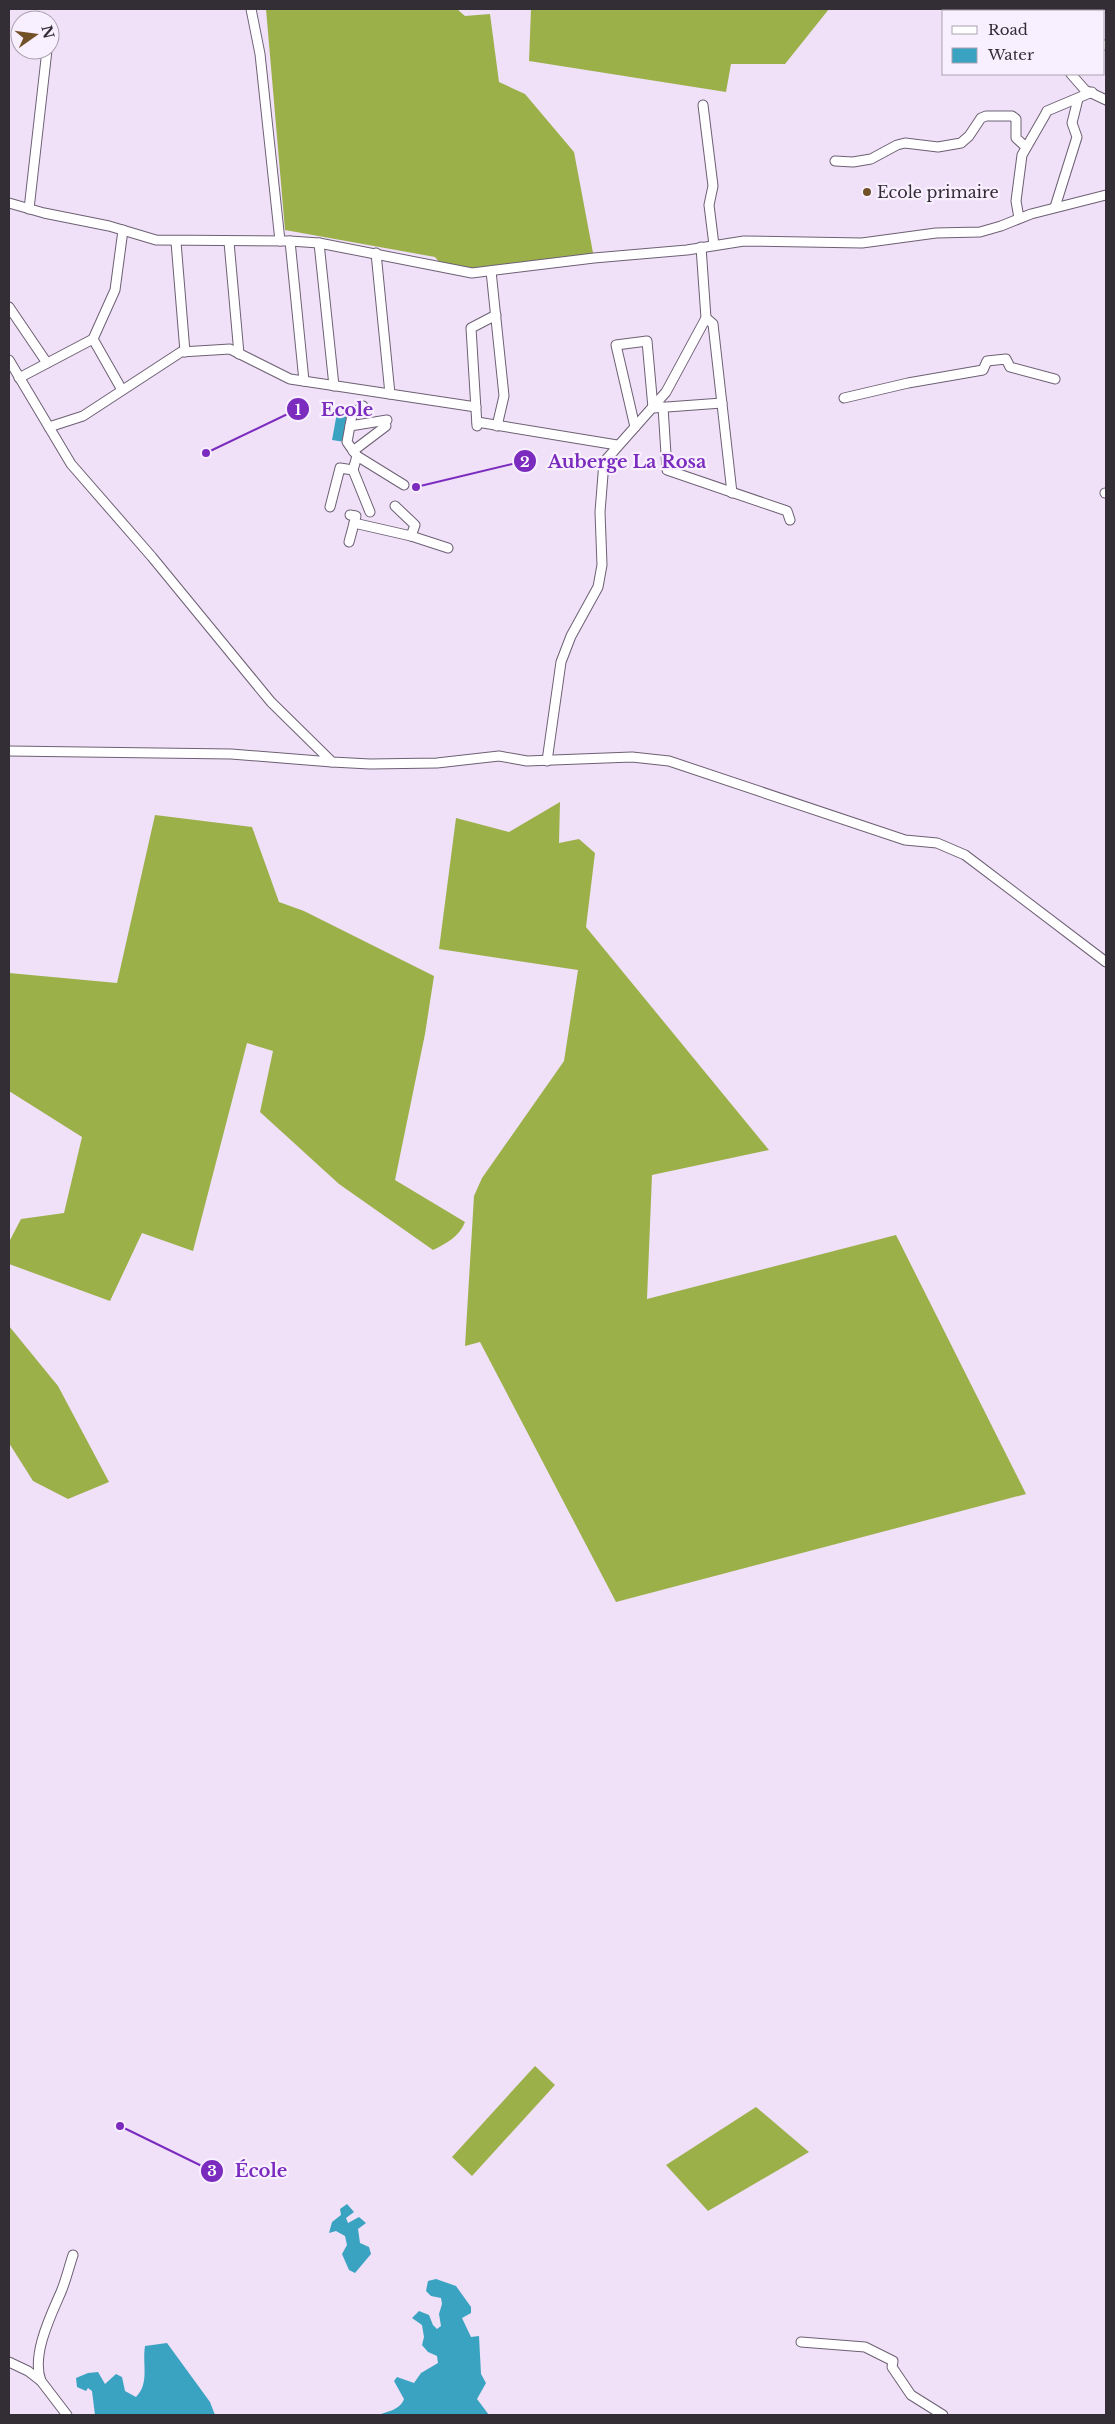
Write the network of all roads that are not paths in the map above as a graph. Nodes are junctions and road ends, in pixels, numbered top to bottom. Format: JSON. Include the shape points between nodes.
{"nodes":[{"id":1,"x":251,"y":9,"type":"edge"},
{"id":2,"x":46,"y":60,"type":"edge"},
{"id":3,"x":1072,"y":75,"type":"edge"},
{"id":4,"x":1092,"y":92,"type":"junction"},
{"id":5,"x":1078,"y":99,"type":"junction"},
{"id":6,"x":1106,"y":100,"type":"edge"},
{"id":7,"x":703,"y":105,"type":"dead end"},
{"id":8,"x":1026,"y":148,"type":"junction"},
{"id":9,"x":835,"y":161,"type":"dead end"},
{"id":10,"x":1106,"y":195,"type":"edge"},
{"id":11,"x":9,"y":203,"type":"edge"},
{"id":12,"x":1054,"y":207,"type":"junction"},
{"id":13,"x":30,"y":209,"type":"junction"},
{"id":14,"x":1019,"y":218,"type":"junction"},
{"id":15,"x":123,"y":230,"type":"junction"},
{"id":16,"x":280,"y":241,"type":"junction"},
{"id":17,"x":290,"y":241,"type":"junction"},
{"id":18,"x":176,"y":242,"type":"junction"},
{"id":19,"x":229,"y":242,"type":"junction"},
{"id":20,"x":319,"y":243,"type":"junction"},
{"id":21,"x":714,"y":245,"type":"junction"},
{"id":22,"x":700,"y":247,"type":"junction"},
{"id":23,"x":376,"y":253,"type":"junction"},
{"id":24,"x":491,"y":271,"type":"junction"},
{"id":25,"x":9,"y":307,"type":"edge"},
{"id":26,"x":496,"y":315,"type":"junction"},
{"id":27,"x":706,"y":318,"type":"junction"},
{"id":28,"x":92,"y":339,"type":"junction"},
{"id":29,"x":185,"y":352,"type":"junction"},
{"id":30,"x":240,"y":354,"type":"junction"},
{"id":31,"x":9,"y":360,"type":"edge"},
{"id":32,"x":46,"y":363,"type":"junction"},
{"id":33,"x":19,"y":378,"type":"junction"},
{"id":34,"x":1055,"y":378,"type":"dead end"},
{"id":35,"x":304,"y":381,"type":"junction"},
{"id":36,"x":334,"y":386,"type":"junction"},
{"id":37,"x":122,"y":390,"type":"junction"},
{"id":38,"x":390,"y":394,"type":"junction"},
{"id":39,"x":844,"y":398,"type":"dead end"},
{"id":40,"x":722,"y":403,"type":"junction"},
{"id":41,"x":363,"y":406,"type":"dead end"},
{"id":42,"x":476,"y":407,"type":"junction"},
{"id":43,"x":663,"y":407,"type":"junction"},
{"id":44,"x":653,"y":408,"type":"junction"},
{"id":45,"x":350,"y":426,"type":"junction"},
{"id":46,"x":497,"y":426,"type":"junction"},
{"id":47,"x":49,"y":427,"type":"junction"},
{"id":48,"x":635,"y":427,"type":"junction"},
{"id":49,"x":617,"y":445,"type":"junction"},
{"id":50,"x":355,"y":453,"type":"junction"},
{"id":51,"x":353,"y":470,"type":"junction"},
{"id":52,"x":404,"y":485,"type":"dead end"},
{"id":53,"x":732,"y":493,"type":"junction"},
{"id":54,"x":395,"y":506,"type":"dead end"},
{"id":55,"x":330,"y":507,"type":"dead end"},
{"id":56,"x":370,"y":512,"type":"dead end"},
{"id":57,"x":790,"y":520,"type":"dead end"},
{"id":58,"x":411,"y":536,"type":"junction"},
{"id":59,"x":352,"y":538,"type":"dead end"},
{"id":60,"x":448,"y":548,"type":"dead end"},
{"id":61,"x":9,"y":751,"type":"edge"},
{"id":62,"x":548,"y":761,"type":"junction"},
{"id":63,"x":332,"y":762,"type":"junction"},
{"id":64,"x":1106,"y":962,"type":"edge"},
{"id":65,"x":73,"y":2255,"type":"dead end"},
{"id":66,"x":801,"y":2342,"type":"dead end"},
{"id":67,"x":9,"y":2362,"type":"edge"},
{"id":68,"x":40,"y":2381,"type":"junction"},
{"id":69,"x":67,"y":2415,"type":"edge"},
{"id":70,"x":943,"y":2415,"type":"edge"}],
"edges":[{"from":1,"to":16,"type":"street","via":[[260,54]]},
{"from":2,"to":13,"type":"street"},
{"from":3,"to":4,"type":"street","via":[[1085,90]]},
{"from":4,"to":5,"type":"street"},
{"from":4,"to":6,"type":"street"},
{"from":5,"to":8,"type":"street","via":[[1047,111]]},
{"from":5,"to":12,"type":"street","via":[[1072,122],[1077,136]]},
{"from":7,"to":21,"type":"street","via":[[713,186],[709,205]]},
{"from":8,"to":9,"type":"street","via":[[1016,138],[1016,119],[989,115],[981,118],[961,142],[938,147],[905,143],[871,160]]},
{"from":8,"to":14,"type":"street","via":[[1022,155],[1017,194]]},
{"from":10,"to":12,"type":"street"},
{"from":11,"to":13,"type":"street"},
{"from":12,"to":14,"type":"street"},
{"from":13,"to":15,"type":"street"},
{"from":14,"to":21,"type":"street","via":[[980,232],[936,233],[862,243],[744,240]]},
{"from":15,"to":18,"type":"street"},
{"from":15,"to":28,"type":"street","via":[[115,290]]},
{"from":16,"to":17,"type":"street"},
{"from":16,"to":19,"type":"street"},
{"from":17,"to":20,"type":"street"},
{"from":17,"to":35,"type":"street"},
{"from":18,"to":19,"type":"street"},
{"from":18,"to":29,"type":"street"},
{"from":19,"to":30,"type":"street"},
{"from":20,"to":23,"type":"street"},
{"from":20,"to":36,"type":"street"},
{"from":21,"to":22,"type":"street"},
{"from":22,"to":24,"type":"street"},
{"from":22,"to":27,"type":"street"},
{"from":23,"to":24,"type":"street","via":[[472,273]]},
{"from":23,"to":38,"type":"street"},
{"from":24,"to":26,"type":"street"},
{"from":25,"to":32,"type":"street"},
{"from":26,"to":42,"type":"street","via":[[471,328]]},
{"from":26,"to":46,"type":"street","via":[[504,396]]},
{"from":27,"to":40,"type":"street","via":[[713,324]]},
{"from":27,"to":44,"type":"street","via":[[666,392]]},
{"from":28,"to":32,"type":"street"},
{"from":28,"to":37,"type":"street"},
{"from":29,"to":30,"type":"street","via":[[230,349]]},
{"from":29,"to":37,"type":"street"},
{"from":30,"to":35,"type":"street","via":[[290,379]]},
{"from":31,"to":33,"type":"street"},
{"from":32,"to":33,"type":"street"},
{"from":33,"to":47,"type":"street"},
{"from":34,"to":39,"type":"street","via":[[1010,367],[1006,359],[987,362],[983,370]]},
{"from":35,"to":36,"type":"street"},
{"from":36,"to":38,"type":"street"},
{"from":37,"to":47,"type":"street","via":[[83,416]]},
{"from":38,"to":42,"type":"street"},
{"from":40,"to":43,"type":"street"},
{"from":40,"to":53,"type":"street"},
{"from":41,"to":45,"type":"street","via":[[352,415]]},
{"from":42,"to":46,"type":"street","via":[[477,424]]},
{"from":43,"to":44,"type":"street"},
{"from":43,"to":53,"type":"street","via":[[668,470]]},
{"from":44,"to":48,"type":"street"},
{"from":44,"to":48,"type":"street","via":[[647,341],[616,345]]},
{"from":45,"to":50,"type":"street","via":[[347,442]]},
{"from":45,"to":50,"type":"street","via":[[383,420]]},
{"from":46,"to":49,"type":"street"},
{"from":47,"to":63,"type":"street","via":[[71,464],[271,702]]},
{"from":48,"to":49,"type":"street"},
{"from":49,"to":62,"type":"street","via":[[604,462],[600,512],[602,565],[598,587],[571,636],[561,662]]},
{"from":50,"to":51,"type":"street"},
{"from":50,"to":52,"type":"street"},
{"from":51,"to":55,"type":"street","via":[[340,468]]},
{"from":51,"to":56,"type":"street"},
{"from":53,"to":57,"type":"street","via":[[787,511]]},
{"from":54,"to":58,"type":"street","via":[[415,526]]},
{"from":58,"to":59,"type":"street","via":[[352,519]]},
{"from":58,"to":60,"type":"street"},
{"from":61,"to":63,"type":"street","via":[[231,754]]},
{"from":62,"to":63,"type":"street","via":[[520,761],[499,756],[437,763]]},
{"from":62,"to":64,"type":"street","via":[[632,757],[669,761],[905,840],[947,846],[966,855]]},
{"from":65,"to":68,"type":"street","via":[[45,2328],[40,2352]]},
{"from":66,"to":70,"type":"street","via":[[864,2347],[893,2362],[892,2367],[911,2395]]},
{"from":67,"to":68,"type":"street"},
{"from":68,"to":69,"type":"street"}]}
